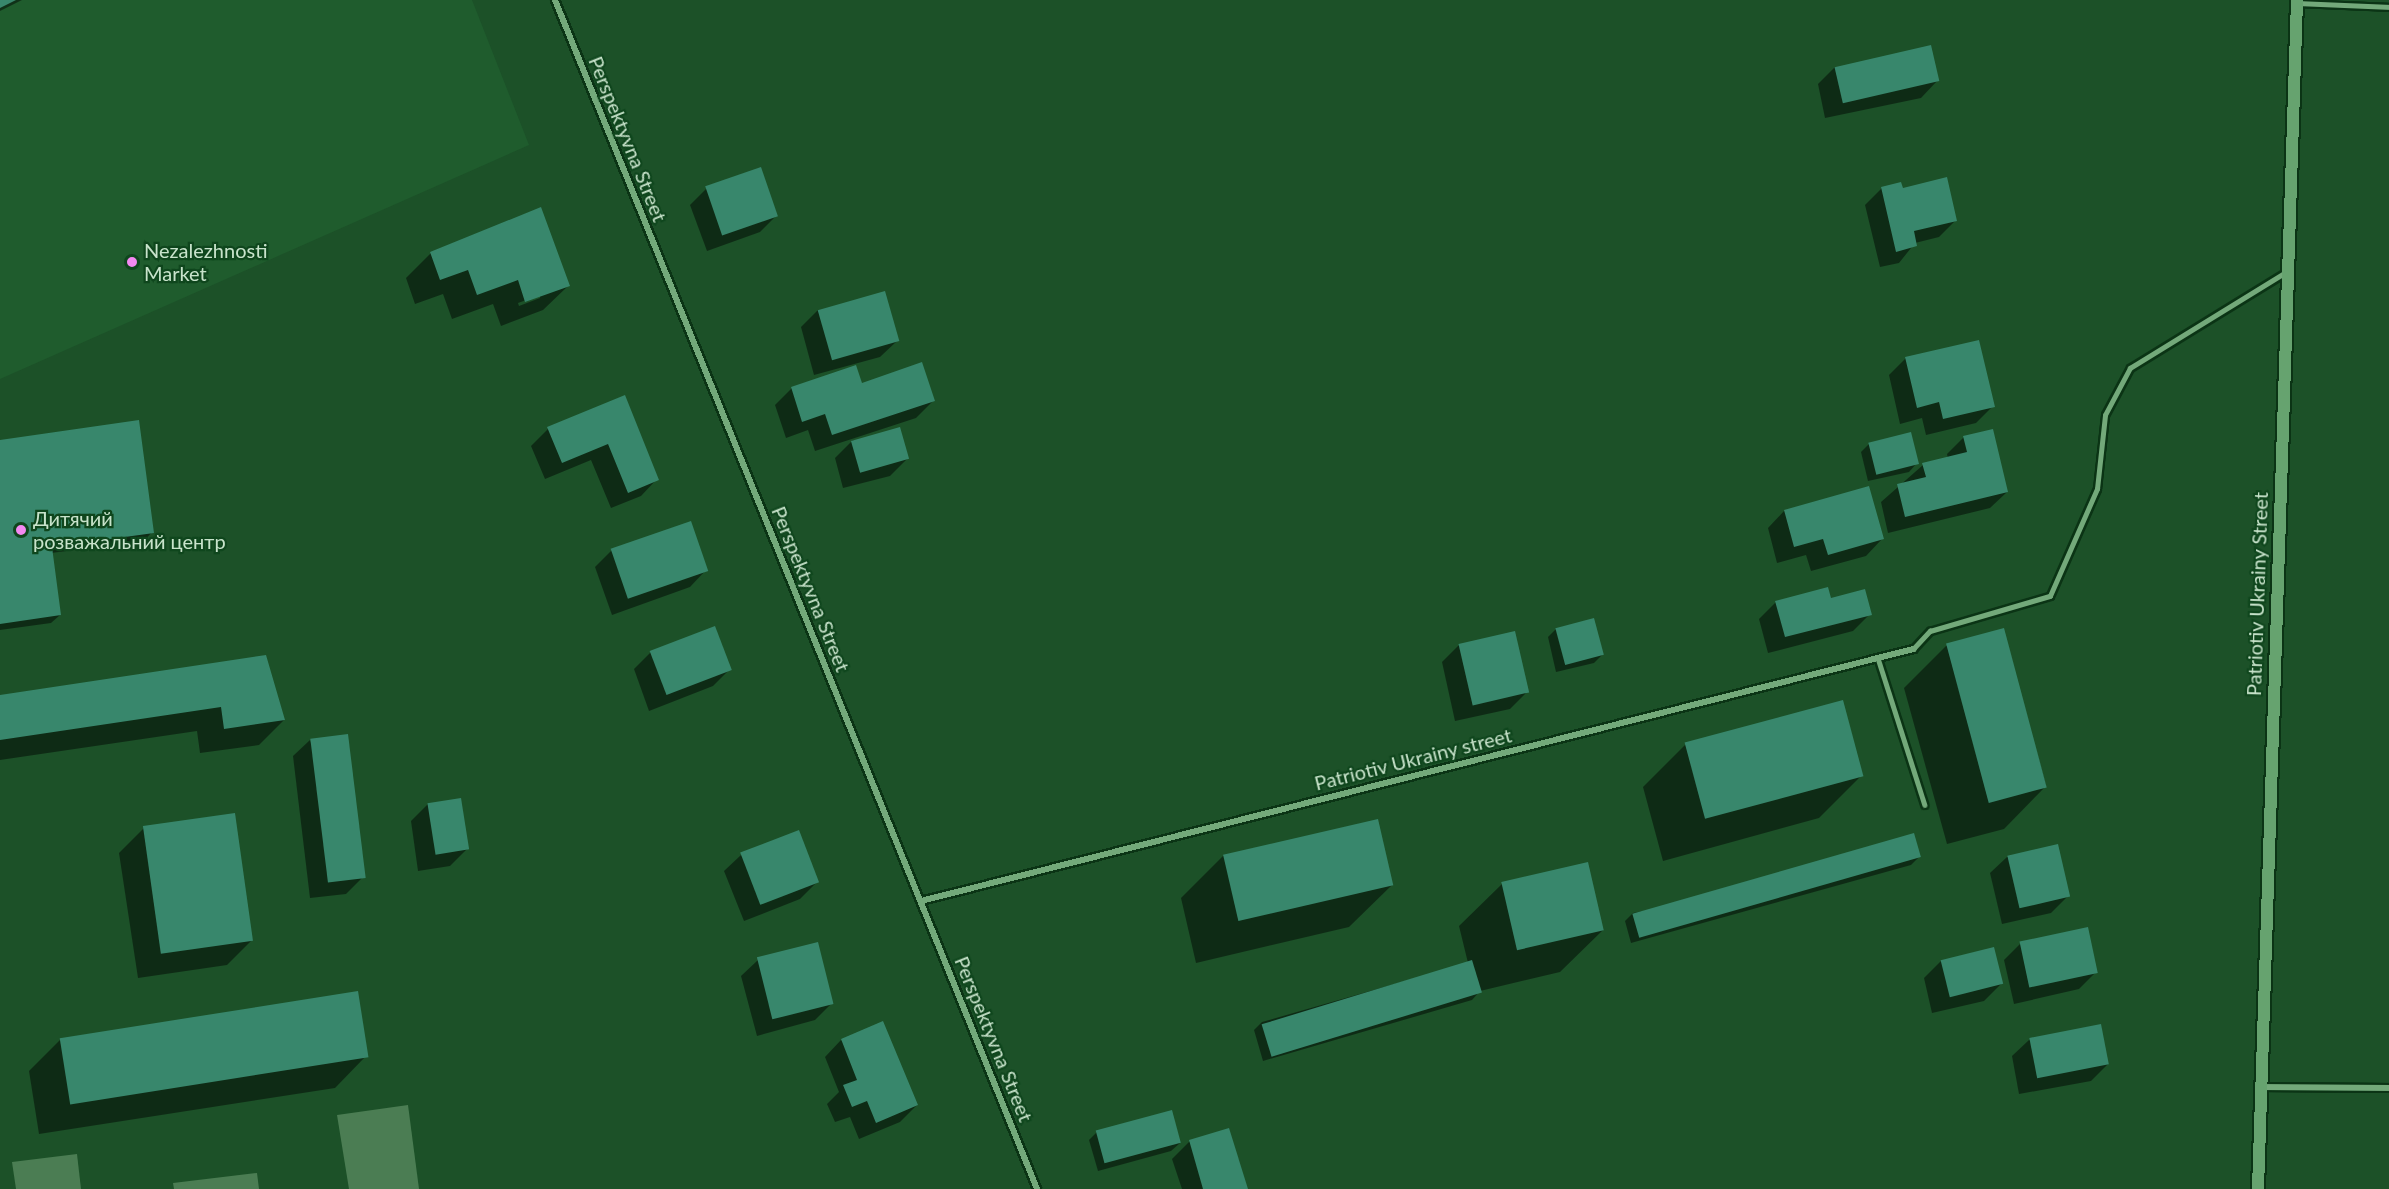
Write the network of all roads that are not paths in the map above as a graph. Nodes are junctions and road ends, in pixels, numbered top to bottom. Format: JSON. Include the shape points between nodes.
{"nodes":[{"id":1,"x":555,"y":0,"type":"edge"},
{"id":2,"x":2297,"y":1,"type":"edge"},
{"id":3,"x":2389,"y":7,"type":"edge"},
{"id":4,"x":2288,"y":271,"type":"junction"},
{"id":5,"x":1913,"y":649,"type":"joint"},
{"id":6,"x":1878,"y":658,"type":"junction"},
{"id":7,"x":1925,"y":805,"type":"dead end"},
{"id":8,"x":921,"y":901,"type":"junction"},
{"id":9,"x":2259,"y":1087,"type":"junction"},
{"id":10,"x":2389,"y":1088,"type":"edge"},
{"id":11,"x":1037,"y":1189,"type":"edge"},
{"id":12,"x":2258,"y":1189,"type":"edge"}],
"edges":[{"from":1,"to":8,"type":"street","name":"Perspektyvna Street"},
{"from":2,"to":3,"type":"lane"},
{"from":2,"to":4,"type":"main road","name":"Patriotiv Ukrainy Street"},
{"from":4,"to":5,"type":"lane","via":[[2130,368],[2105,415],[2097,489],[2050,596],[1930,631]]},
{"from":4,"to":9,"type":"main road","name":"Patriotiv Ukrainy Street"},
{"from":5,"to":6,"type":"street","name":"Patriotiv Ukrainy street"},
{"from":6,"to":7,"type":"lane"},
{"from":6,"to":8,"type":"street","name":"Patriotiv Ukrainy street"},
{"from":8,"to":11,"type":"street","name":"Perspektyvna Street"},
{"from":9,"to":10,"type":"street"},
{"from":9,"to":12,"type":"main road","name":"Patriotiv Ukrainy Street"}]}
